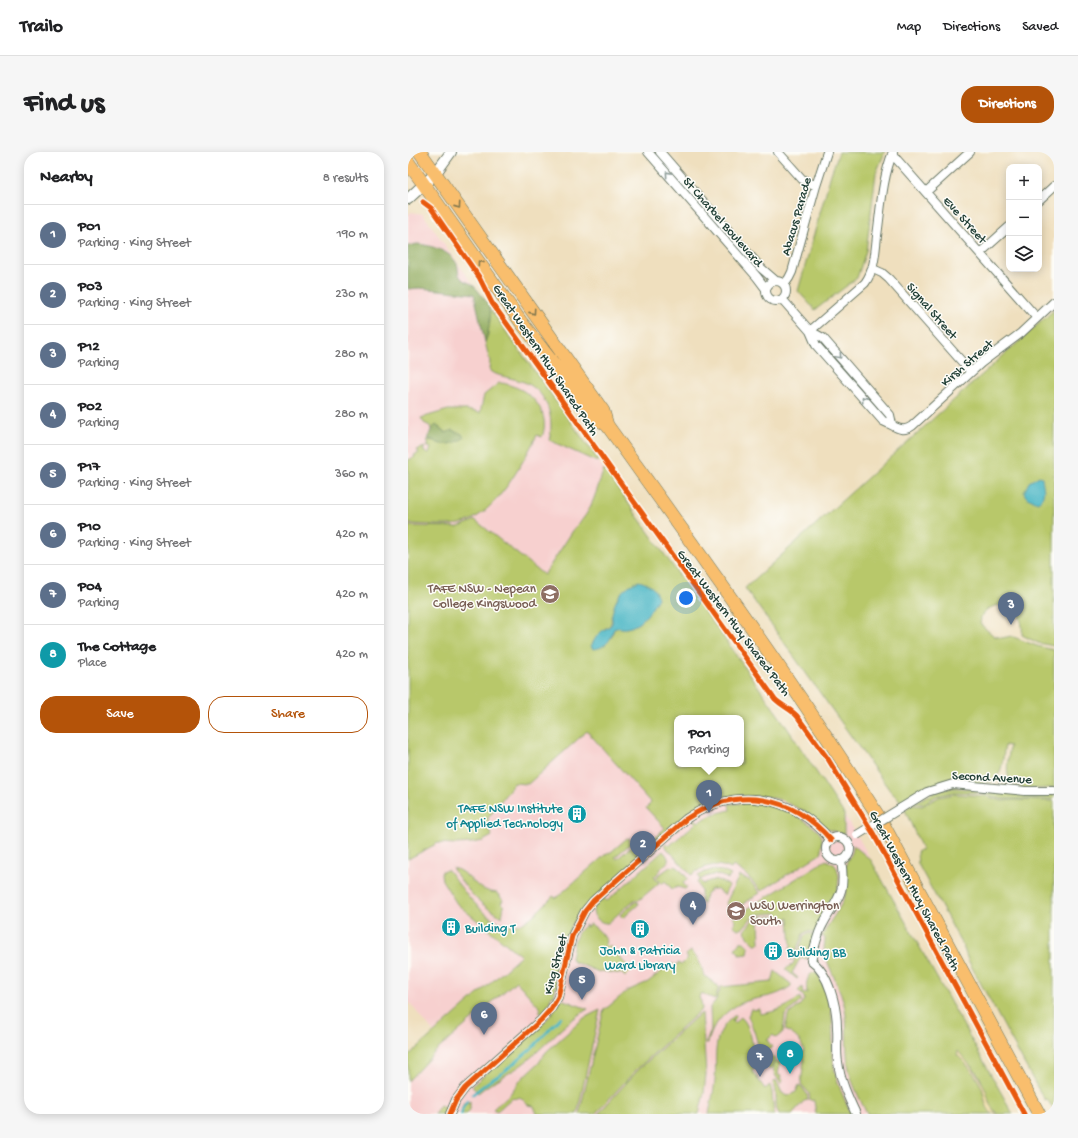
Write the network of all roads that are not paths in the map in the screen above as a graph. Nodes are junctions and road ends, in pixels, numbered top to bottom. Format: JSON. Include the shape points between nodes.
{"nodes":[{"id":1,"x":420,"y":152,"type":"edge"},
{"id":2,"x":451,"y":152,"type":"edge"},
{"id":3,"x":648,"y":152,"type":"edge"},
{"id":4,"x":660,"y":152,"type":"edge"},
{"id":5,"x":778,"y":152,"type":"edge"},
{"id":6,"x":827,"y":152,"type":"edge"},
{"id":7,"x":970,"y":152,"type":"edge"},
{"id":8,"x":893,"y":153,"type":"edge"},
{"id":9,"x":408,"y":162,"type":"edge"},
{"id":10,"x":430,"y":179,"type":"junction"},
{"id":11,"x":816,"y":186,"type":"junction"},
{"id":12,"x":1054,"y":186,"type":"edge"},
{"id":13,"x":926,"y":192,"type":"junction"},
{"id":14,"x":1042,"y":197,"type":"edge"},
{"id":15,"x":408,"y":199,"type":"edge"},
{"id":16,"x":1006,"y":230,"type":"edge"},
{"id":17,"x":980,"y":253,"type":"junction"},
{"id":18,"x":873,"y":269,"type":"junction"},
{"id":19,"x":780,"y":283,"type":"junction"},
{"id":20,"x":766,"y":289,"type":"junction"},
{"id":21,"x":782,"y":299,"type":"junction"},
{"id":22,"x":1054,"y":302,"type":"edge"},
{"id":23,"x":1037,"y":318,"type":"junction"},
{"id":24,"x":810,"y":331,"type":"junction"},
{"id":25,"x":971,"y":372,"type":"junction"},
{"id":26,"x":1054,"y":791,"type":"edge"},
{"id":27,"x":831,"y":840,"type":"junction"},
{"id":28,"x":847,"y":842,"type":"junction"},
{"id":29,"x":841,"y":860,"type":"junction"},
{"id":30,"x":450,"y":1114,"type":"edge"},
{"id":31,"x":856,"y":1114,"type":"edge"},
{"id":32,"x":1039,"y":1114,"type":"edge"}],
"edges":[{"from":1,"to":10,"type":"highway"},
{"from":2,"to":10,"type":"street"},
{"from":20,"to":3,"type":"street","name":"St Charbel Boulevard","one_way":true},
{"from":4,"to":19,"type":"street","name":"St Charbel Boulevard","via":[[761,268]]},
{"from":5,"to":11,"type":"street","via":[[802,179]]},
{"from":6,"to":11,"type":"street","name":"Abacus Parade"},
{"from":7,"to":13,"type":"street"},
{"from":8,"to":13,"type":"street","name":"Eve Street"},
{"from":8,"to":18,"type":"street","via":[[885,176]]},
{"from":9,"to":10,"type":"highway"},
{"from":10,"to":15,"type":"street"},
{"from":10,"to":32,"type":"highway","via":[[522,322],[595,417],[607,425],[793,687],[882,822]]},
{"from":11,"to":19,"type":"street","name":"Abacus Parade","via":[[792,272],[789,278]]},
{"from":12,"to":14,"type":"street"},
{"from":13,"to":17,"type":"street","name":"Eve Street"},
{"from":16,"to":17,"type":"street"},
{"from":17,"to":23,"type":"street","name":"Eve Street"},
{"from":18,"to":24,"type":"street","via":[[865,284]]},
{"from":18,"to":25,"type":"street","name":"Signal Street","via":[[889,279]]},
{"from":19,"to":20,"type":"street","via":[[771,282]]},
{"from":19,"to":21,"type":"street","via":[[786,291]]},
{"from":20,"to":21,"type":"street","via":[[766,295],[770,300],[776,302]]},
{"from":21,"to":24,"type":"street"},
{"from":22,"to":23,"type":"street","name":"Kirsh Street"},
{"from":23,"to":25,"type":"street","name":"Kirsh Street"},
{"from":24,"to":25,"type":"street","name":"Kirsh Street","via":[[823,338],[890,415],[892,424],[900,430],[908,428]]},
{"from":26,"to":28,"type":"street","name":"Second Avenue","bridge":true,"via":[[1025,791],[953,784],[926,792]]},
{"from":27,"to":28,"type":"street","via":[[840,837]]},
{"from":27,"to":29,"type":"street","via":[[826,847],[828,854],[834,860]]},
{"from":27,"to":30,"type":"street","name":"King Street","via":[[806,816],[766,800],[737,799],[721,802],[686,819],[589,906],[572,936],[555,1003],[541,1020],[465,1088]]},
{"from":28,"to":29,"type":"street","via":[[849,853]]},
{"from":29,"to":31,"type":"street","via":[[841,893],[821,929],[811,961],[822,972],[832,996],[837,1018],[839,1072]]}]}
